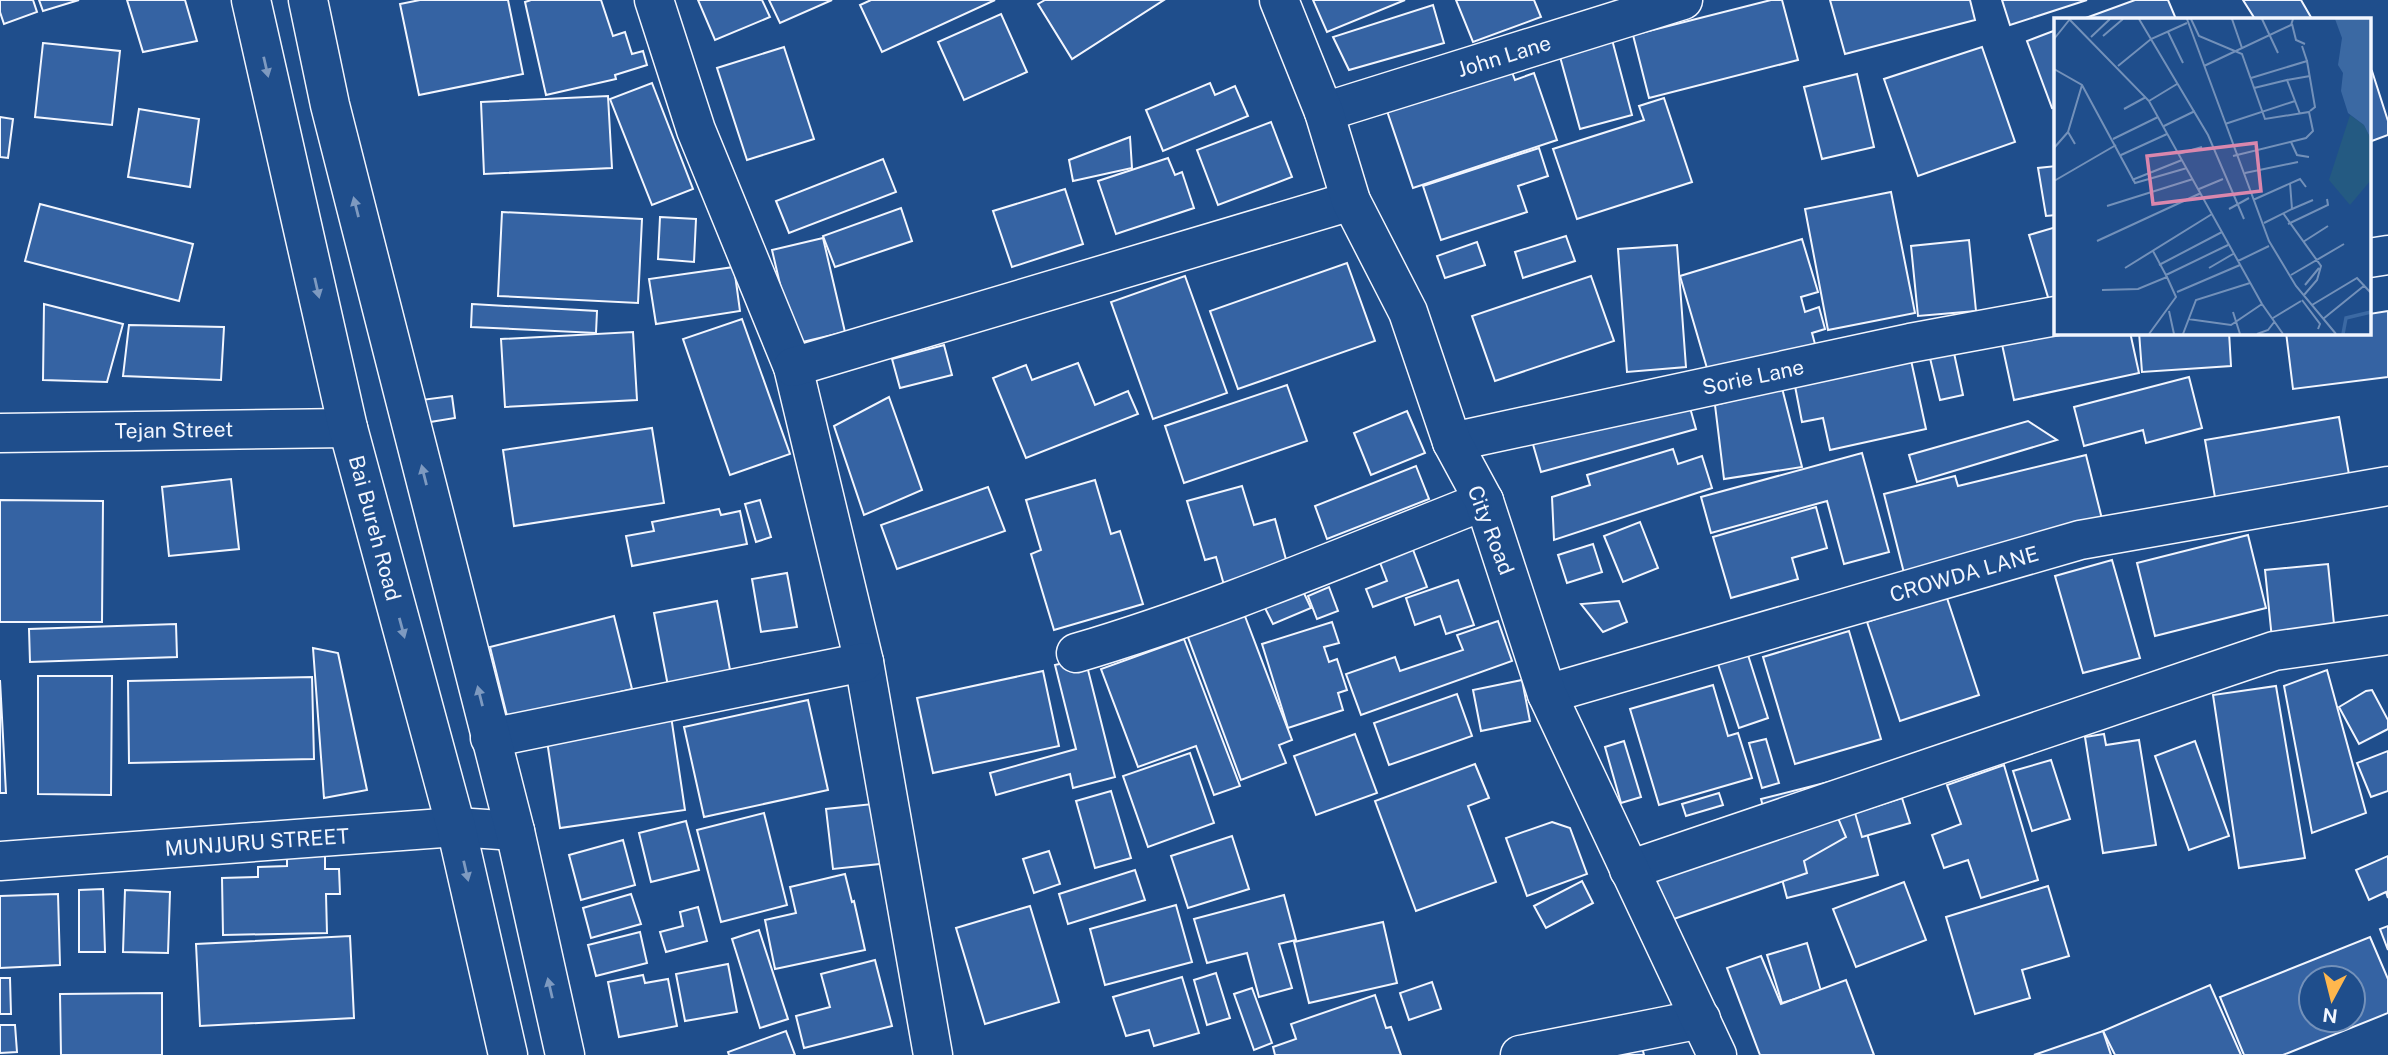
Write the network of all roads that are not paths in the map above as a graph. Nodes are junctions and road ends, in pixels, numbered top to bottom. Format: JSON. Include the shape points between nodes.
{"nodes":[{"id":1,"x":251,"y":0,"type":"edge"},
{"id":2,"x":308,"y":0,"type":"edge"},
{"id":3,"x":654,"y":0,"type":"edge"},
{"id":4,"x":1279,"y":0,"type":"edge"},
{"id":5,"x":1683,"y":0,"type":"edge"},
{"id":6,"x":1324,"y":112,"type":"junction"},
{"id":7,"x":1351,"y":201,"type":"junction"},
{"id":8,"x":2388,"y":255,"type":"edge"},
{"id":9,"x":2370,"y":258,"type":"edge"},
{"id":10,"x":2054,"y":316,"type":"edge"},
{"id":11,"x":793,"y":367,"type":"junction"},
{"id":12,"x":348,"y":428,"type":"junction"},
{"id":13,"x":0,"y":433,"type":"edge"},
{"id":14,"x":1452,"y":442,"type":"junction"},
{"id":15,"x":2388,"y":486,"type":"edge"},
{"id":16,"x":1484,"y":501,"type":"junction"},
{"id":17,"x":2388,"y":635,"type":"edge"},
{"id":18,"x":1076,"y":653,"type":"dead end"},
{"id":19,"x":864,"y":662,"type":"junction"},
{"id":20,"x":1548,"y":694,"type":"junction"},
{"id":21,"x":490,"y":738,"type":"junction"},
{"id":22,"x":456,"y":827,"type":"junction"},
{"id":23,"x":515,"y":831,"type":"junction"},
{"id":24,"x":0,"y":861,"type":"edge"},
{"id":25,"x":1629,"y":870,"type":"junction"},
{"id":26,"x":1701,"y":1019,"type":"junction"},
{"id":27,"x":508,"y":1055,"type":"edge"},
{"id":28,"x":565,"y":1055,"type":"edge"},
{"id":29,"x":933,"y":1055,"type":"edge"},
{"id":30,"x":1520,"y":1055,"type":"edge"},
{"id":31,"x":1717,"y":1055,"type":"edge"}],
"edges":[{"from":1,"to":12,"type":"main road","name":"Bai Bureh Road","one_way":true},
{"from":21,"to":2,"type":"main road","one_way":true,"via":[[330,104]]},
{"from":3,"to":11,"type":"main road","via":[[696,130]]},
{"from":4,"to":6,"type":"main road","name":"City Road"},
{"from":5,"to":6,"type":"main road","name":"John Lane"},
{"from":6,"to":7,"type":"main road","name":"City Road"},
{"from":7,"to":11,"type":"main road"},
{"from":7,"to":14,"type":"main road","name":"City Road","via":[[1408,312]]},
{"from":8,"to":9,"type":"main road"},
{"from":10,"to":14,"type":"main road","name":"Sorie Lane"},
{"from":11,"to":19,"type":"main road"},
{"from":12,"to":13,"type":"main road","name":"Tejan Street"},
{"from":12,"to":22,"type":"main road","name":"Bai Bureh Road","one_way":true},
{"from":14,"to":16,"type":"main road","name":"City Road"},
{"from":15,"to":20,"type":"main road","name":"CROWDA LANE","via":[[2080,540]]},
{"from":16,"to":18,"type":"main road","via":[[1280,581]]},
{"from":16,"to":20,"type":"main road","name":"City Road"},
{"from":17,"to":25,"type":"main road","via":[[2274,651]]},
{"from":19,"to":21,"type":"main road"},
{"from":19,"to":29,"type":"main road"},
{"from":20,"to":25,"type":"main road","name":"City Road"},
{"from":21,"to":23,"type":"main road"},
{"from":22,"to":23,"type":"main road","name":"MUNJURU STREET"},
{"from":22,"to":24,"type":"main road","name":"MUNJURU STREET"},
{"from":22,"to":27,"type":"main road","name":"Bai Bureh Road","one_way":true},
{"from":28,"to":23,"type":"main road","one_way":true},
{"from":25,"to":26,"type":"main road","name":"City Road"},
{"from":26,"to":30,"type":"main road"},
{"from":26,"to":31,"type":"main road","name":"City Road"}]}
